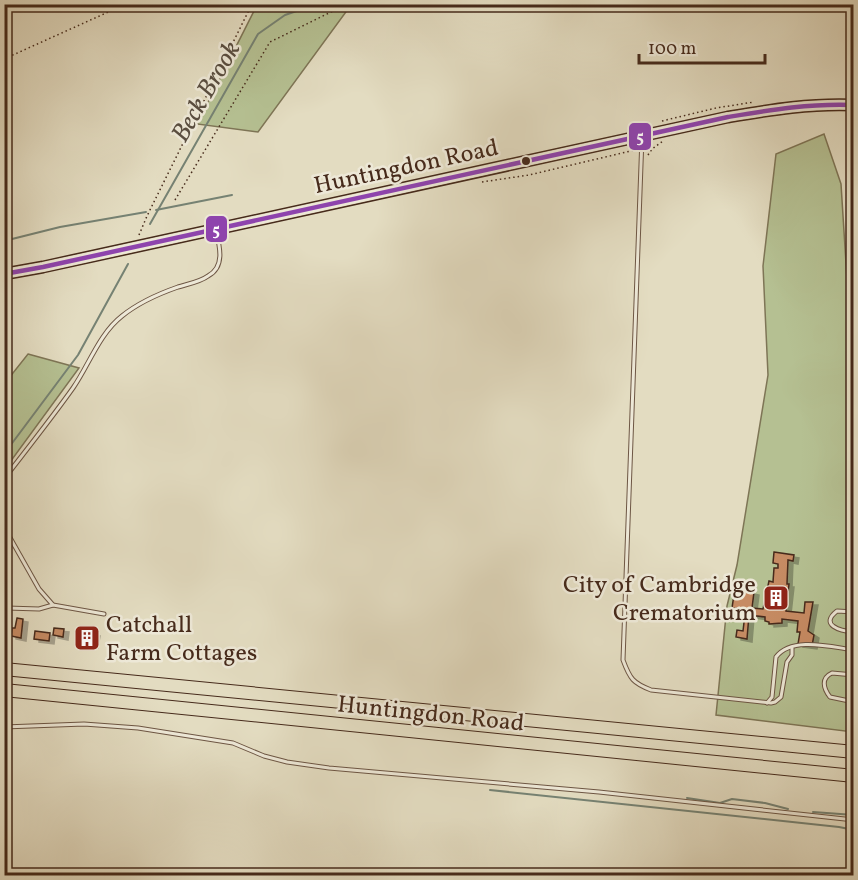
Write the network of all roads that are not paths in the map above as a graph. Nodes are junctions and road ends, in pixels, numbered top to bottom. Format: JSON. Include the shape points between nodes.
{"nodes":[{"id":1,"x":854,"y":105,"type":"edge"},
{"id":2,"x":642,"y":136,"type":"junction"},
{"id":3,"x":215,"y":230,"type":"junction"},
{"id":4,"x":4,"y":274,"type":"edge"},
{"id":5,"x":4,"y":479,"type":"edge"},
{"id":6,"x":4,"y":528,"type":"edge"},
{"id":7,"x":52,"y":605,"type":"junction"},
{"id":8,"x":7,"y":608,"type":"dead end"},
{"id":9,"x":854,"y":612,"type":"edge"},
{"id":10,"x":104,"y":614,"type":"dead end"},
{"id":11,"x":854,"y":632,"type":"edge"},
{"id":12,"x":792,"y":648,"type":"junction"},
{"id":13,"x":854,"y":650,"type":"edge"},
{"id":14,"x":4,"y":664,"type":"edge"},
{"id":15,"x":4,"y":669,"type":"edge"},
{"id":16,"x":59,"y":674,"type":"junction"},
{"id":17,"x":854,"y":675,"type":"edge"},
{"id":18,"x":4,"y":690,"type":"edge"},
{"id":19,"x":854,"y":702,"type":"edge"},
{"id":20,"x":767,"y":703,"type":"junction"},
{"id":21,"x":4,"y":727,"type":"edge"},
{"id":22,"x":854,"y":752,"type":"edge"},
{"id":23,"x":854,"y":776,"type":"edge"},
{"id":24,"x":854,"y":820,"type":"edge"}],
"edges":[{"from":1,"to":2,"type":"main road","name":"Huntingdon Road","via":[[772,109]]},
{"from":2,"to":3,"type":"main road","name":"Huntingdon Road"},
{"from":2,"to":20,"type":"lane","via":[[623,660],[637,685],[651,690]]},
{"from":3,"to":4,"type":"main road","name":"Huntingdon Road"},
{"from":3,"to":5,"type":"lane","via":[[220,263],[215,271],[142,302],[120,317],[75,386]]},
{"from":6,"to":7,"type":"lane"},
{"from":7,"to":8,"type":"lane","via":[[39,609]]},
{"from":7,"to":10,"type":"lane"},
{"from":9,"to":11,"type":"lane","via":[[837,611],[831,622],[837,630]]},
{"from":12,"to":13,"type":"lane","via":[[805,645]]},
{"from":12,"to":20,"type":"lane","via":[[781,697]]},
{"from":12,"to":20,"type":"lane","via":[[776,657],[772,698]]},
{"from":14,"to":16,"type":"highway"},
{"from":15,"to":16,"type":"highway"},
{"from":16,"to":22,"type":"highway","name":"Huntingdon Road"},
{"from":17,"to":19,"type":"lane","via":[[832,673],[824,684],[830,697]]},
{"from":18,"to":23,"type":"highway","name":"Huntingdon Road"},
{"from":21,"to":24,"type":"lane","via":[[84,724],[138,728],[233,743],[264,756],[308,765]]}]}
